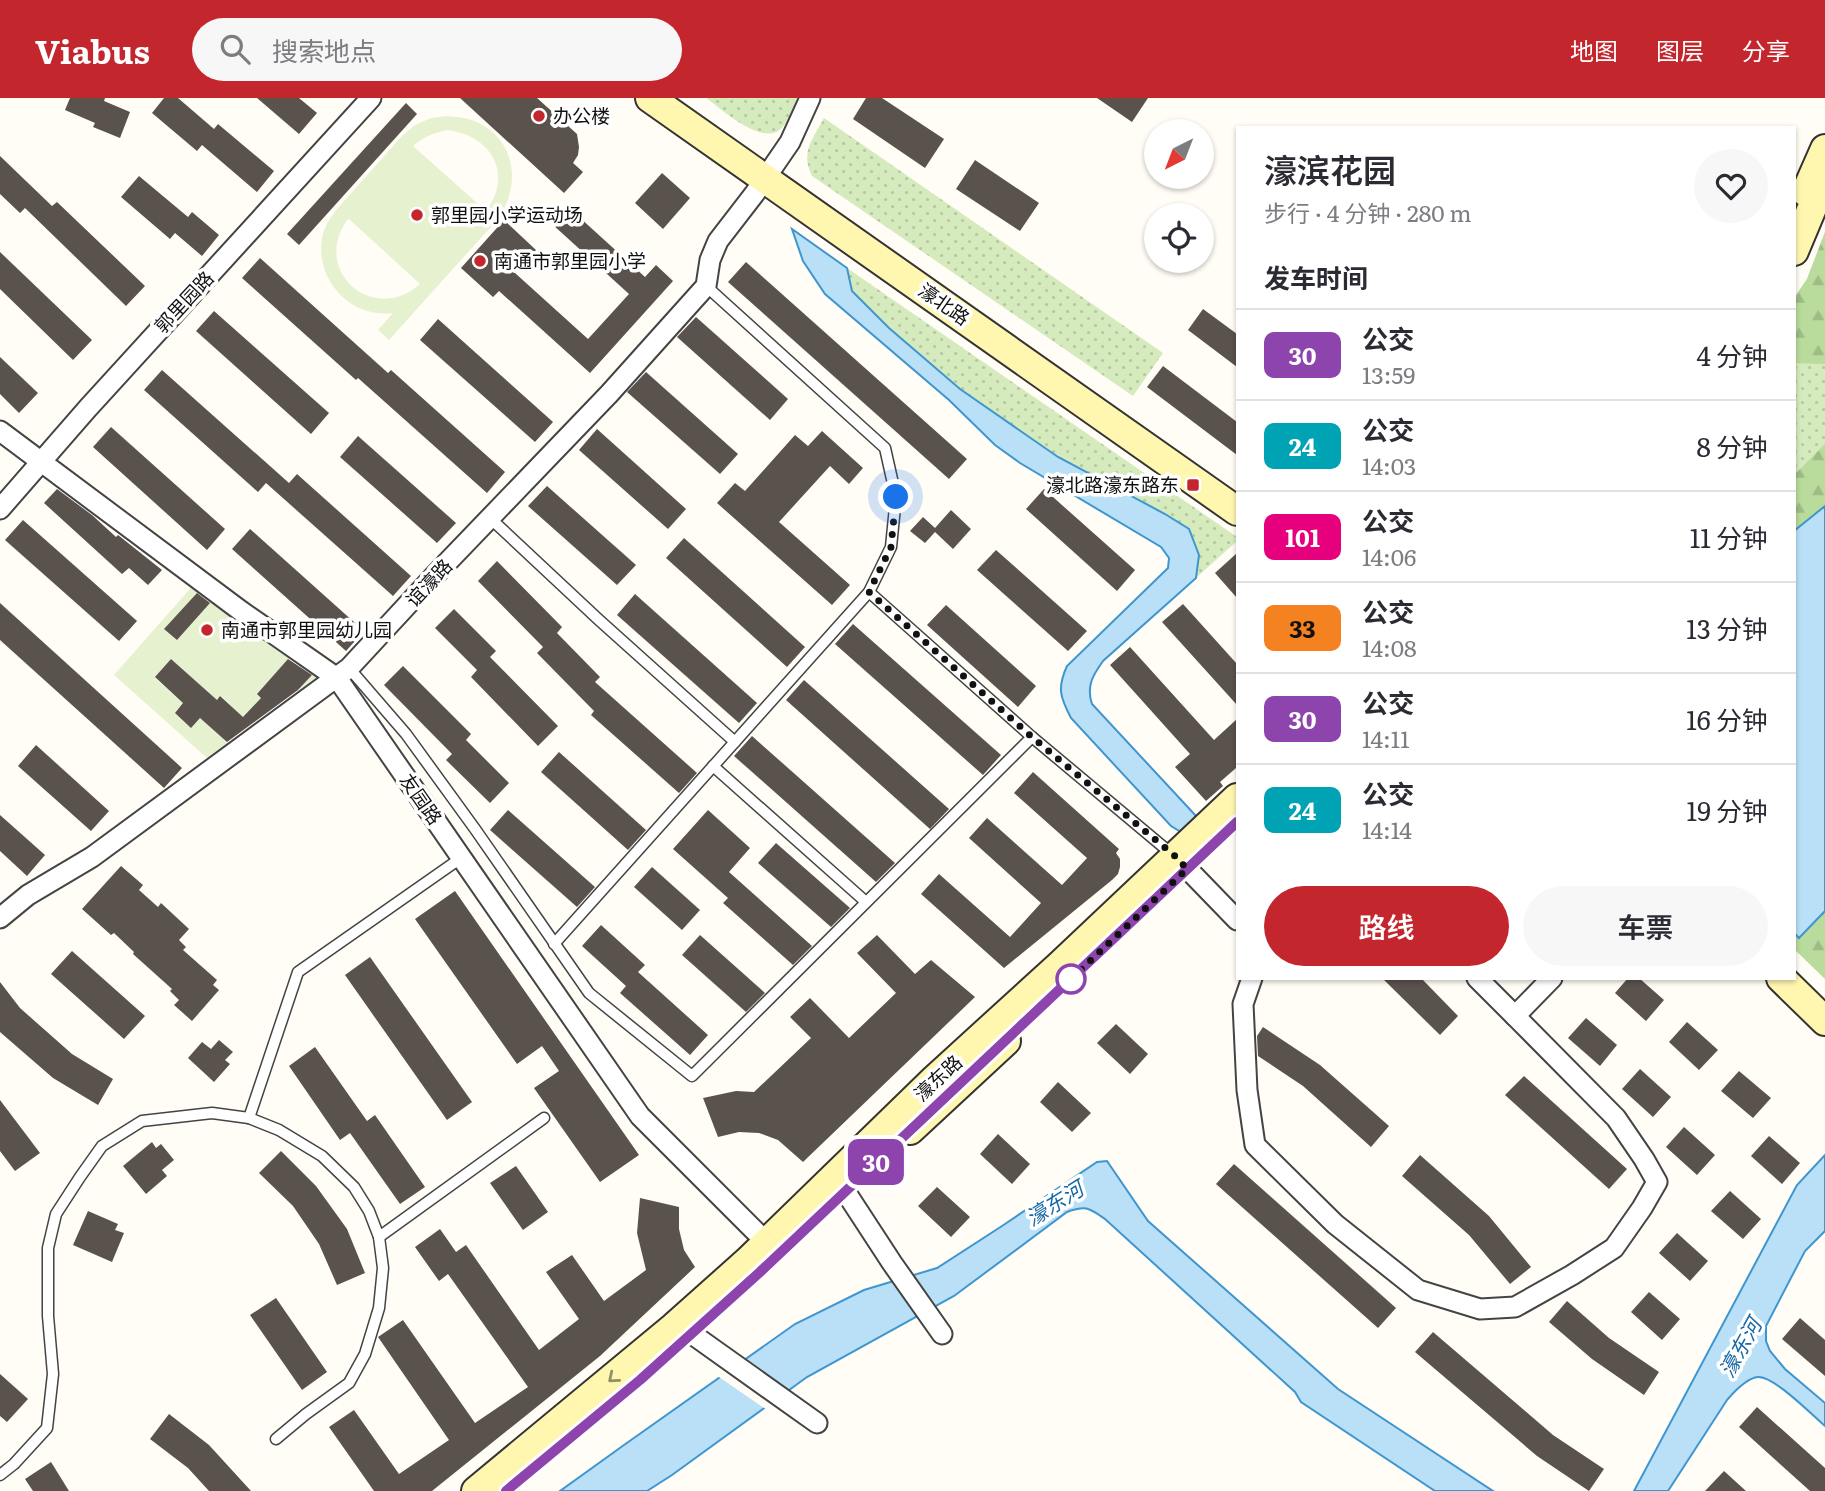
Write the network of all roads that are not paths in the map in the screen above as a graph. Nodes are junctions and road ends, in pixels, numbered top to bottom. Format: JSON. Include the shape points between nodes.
{"nodes":[{"id":1,"x":371,"y":98,"type":"edge"},
{"id":2,"x":650,"y":98,"type":"edge"},
{"id":3,"x":674,"y":98,"type":"edge"},
{"id":4,"x":810,"y":98,"type":"edge"},
{"id":5,"x":1825,"y":149,"type":"edge"},
{"id":6,"x":769,"y":172,"type":"junction"},
{"id":7,"x":1825,"y":177,"type":"edge"},
{"id":8,"x":1796,"y":215,"type":"edge"},
{"id":9,"x":1796,"y":246,"type":"edge"},
{"id":10,"x":706,"y":286,"type":"junction"},
{"id":11,"x":0,"y":431,"type":"edge"},
{"id":12,"x":41,"y":463,"type":"junction"},
{"id":13,"x":1236,"y":488,"type":"edge"},
{"id":14,"x":0,"y":509,"type":"edge"},
{"id":15,"x":1236,"y":510,"type":"edge"},
{"id":16,"x":490,"y":518,"type":"junction"},
{"id":17,"x":869,"y":592,"type":"junction"},
{"id":18,"x":343,"y":673,"type":"junction"},
{"id":19,"x":1032,"y":737,"type":"junction"},
{"id":20,"x":734,"y":742,"type":"junction"},
{"id":21,"x":713,"y":766,"type":"junction"},
{"id":22,"x":1236,"y":799,"type":"edge"},
{"id":23,"x":1236,"y":823,"type":"edge"},
{"id":24,"x":461,"y":858,"type":"junction"},
{"id":25,"x":1181,"y":862,"type":"junction"},
{"id":26,"x":866,"y":902,"type":"junction"},
{"id":27,"x":0,"y":918,"type":"edge"},
{"id":28,"x":1236,"y":919,"type":"edge"},
{"id":29,"x":554,"y":944,"type":"junction"},
{"id":30,"x":1796,"y":971,"type":"edge"},
{"id":31,"x":1251,"y":980,"type":"edge"},
{"id":32,"x":1479,"y":980,"type":"edge"},
{"id":33,"x":1550,"y":980,"type":"edge"},
{"id":34,"x":1782,"y":980,"type":"edge"},
{"id":35,"x":1825,"y":999,"type":"edge"},
{"id":36,"x":1515,"y":1016,"type":"junction"},
{"id":37,"x":1825,"y":1021,"type":"edge"},
{"id":38,"x":249,"y":1118,"type":"junction"},
{"id":39,"x":544,"y":1118,"type":"dead end"},
{"id":40,"x":845,"y":1191,"type":"junction"},
{"id":41,"x":379,"y":1237,"type":"junction"},
{"id":42,"x":767,"y":1243,"type":"junction"},
{"id":43,"x":938,"y":1328,"type":"dead end"},
{"id":44,"x":692,"y":1334,"type":"junction"},
{"id":45,"x":817,"y":1423,"type":"dead end"},
{"id":46,"x":276,"y":1438,"type":"dead end"},
{"id":47,"x":0,"y":1475,"type":"edge"},
{"id":48,"x":476,"y":1491,"type":"edge"},
{"id":49,"x":506,"y":1491,"type":"edge"}],
"edges":[{"from":1,"to":12,"type":"street","name":"郭里园路"},
{"from":2,"to":6,"type":"main road","name":"濠北路"},
{"from":3,"to":6,"type":"main road","name":"濠北路"},
{"from":4,"to":6,"type":"street","name":"谊濠路","via":[[790,142]]},
{"from":5,"to":8,"type":"main road"},
{"from":6,"to":10,"type":"street","name":"谊濠路","via":[[718,241]]},
{"from":6,"to":13,"type":"main road","name":"濠北路"},
{"from":6,"to":15,"type":"main road","name":"濠北路"},
{"from":7,"to":9,"type":"main road"},
{"from":10,"to":16,"type":"street","name":"谊濠路"},
{"from":10,"to":17,"type":"lane","via":[[886,448],[896,497],[891,547]]},
{"from":11,"to":12,"type":"street","name":"友园路"},
{"from":12,"to":14,"type":"street","name":"郭里园路"},
{"from":12,"to":18,"type":"street","name":"友园路","via":[[241,611]]},
{"from":16,"to":18,"type":"street","name":"谊濠路"},
{"from":16,"to":20,"type":"lane"},
{"from":17,"to":19,"type":"lane"},
{"from":17,"to":20,"type":"lane"},
{"from":18,"to":24,"type":"street","name":"友园路"},
{"from":18,"to":27,"type":"street","name":"谊濠路","via":[[92,857],[28,895]]},
{"from":18,"to":29,"type":"lane","via":[[406,734]]},
{"from":19,"to":25,"type":"lane"},
{"from":19,"to":26,"type":"lane"},
{"from":20,"to":21,"type":"lane"},
{"from":21,"to":26,"type":"lane"},
{"from":21,"to":29,"type":"lane"},
{"from":22,"to":25,"type":"main road","name":"濠东路"},
{"from":23,"to":25,"type":"main road","name":"濠东路"},
{"from":24,"to":38,"type":"lane","via":[[298,972]]},
{"from":24,"to":42,"type":"street","name":"友园路","via":[[640,1116]]},
{"from":25,"to":28,"type":"street"},
{"from":25,"to":40,"type":"main road","name":"濠东路"},
{"from":25,"to":42,"type":"main road","name":"濠东路","via":[[935,1079]]},
{"from":26,"to":29,"type":"lane","via":[[692,1076],[589,993]]},
{"from":30,"to":35,"type":"main road"},
{"from":31,"to":36,"type":"street","via":[[1243,1004],[1255,1145],[1335,1224],[1419,1290],[1480,1309],[1515,1307],[1614,1248],[1657,1182],[1616,1118]]},
{"from":32,"to":36,"type":"street"},
{"from":33,"to":36,"type":"street"},
{"from":34,"to":37,"type":"main road"},
{"from":38,"to":41,"type":"lane","via":[[322,1156],[354,1186]]},
{"from":38,"to":47,"type":"lane","via":[[212,1113],[142,1121],[102,1146],[79,1177],[56,1214],[48,1248],[53,1374],[47,1428]]},
{"from":39,"to":41,"type":"lane"},
{"from":40,"to":43,"type":"street"},
{"from":40,"to":44,"type":"main road","name":"濠东路"},
{"from":41,"to":46,"type":"lane","via":[[383,1268],[379,1308],[365,1354],[349,1383]]},
{"from":42,"to":48,"type":"main road","name":"濠东路","one_way":true,"via":[[674,1327]]},
{"from":44,"to":45,"type":"street"},
{"from":44,"to":49,"type":"main road","name":"濠东路"}]}
